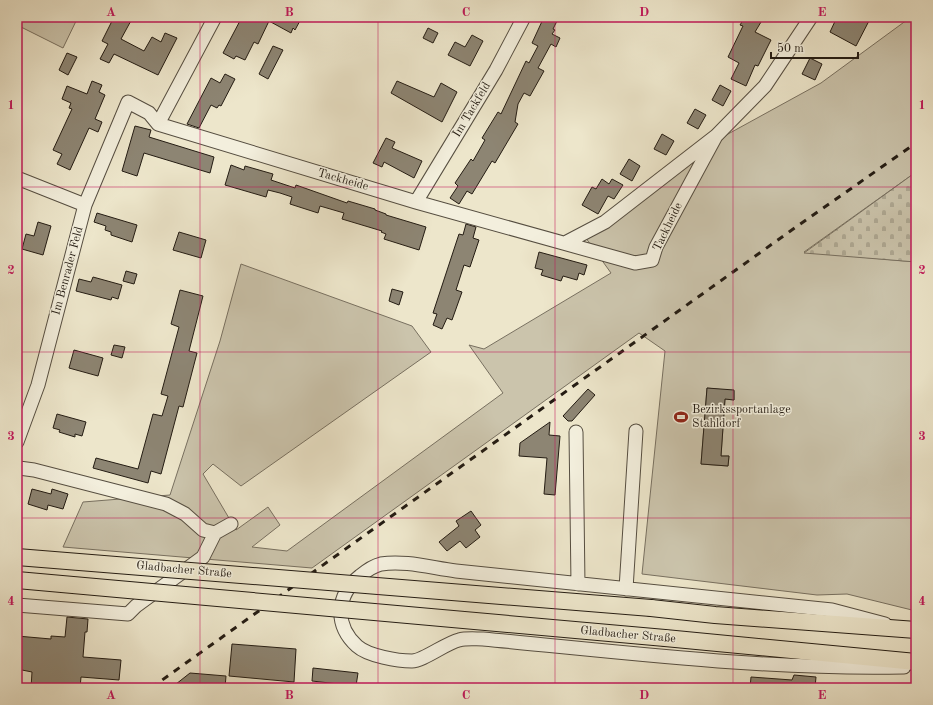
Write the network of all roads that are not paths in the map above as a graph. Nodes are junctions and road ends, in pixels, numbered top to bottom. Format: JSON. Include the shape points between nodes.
{"nodes":[{"id":1,"x":215,"y":17,"type":"edge"},
{"id":2,"x":524,"y":17,"type":"edge"},
{"id":3,"x":811,"y":17,"type":"edge"},
{"id":4,"x":128,"y":102,"type":"joint"},
{"id":5,"x":158,"y":124,"type":"junction"},
{"id":6,"x":716,"y":136,"type":"junction"},
{"id":7,"x":17,"y":178,"type":"edge"},
{"id":8,"x":416,"y":202,"type":"junction"},
{"id":9,"x":85,"y":206,"type":"junction"},
{"id":10,"x":565,"y":243,"type":"junction"},
{"id":11,"x":636,"y":431,"type":"dead end"},
{"id":12,"x":576,"y":432,"type":"dead end"},
{"id":13,"x":17,"y":442,"type":"edge"},
{"id":14,"x":18,"y":468,"type":"edge"},
{"id":15,"x":231,"y":524,"type":"dead end"},
{"id":16,"x":215,"y":533,"type":"junction"},
{"id":17,"x":17,"y":557,"type":"edge"},
{"id":18,"x":17,"y":580,"type":"edge"},
{"id":19,"x":578,"y":584,"type":"junction"},
{"id":20,"x":626,"y":589,"type":"junction"},
{"id":21,"x":17,"y":605,"type":"edge"},
{"id":22,"x":900,"y":628,"type":"junction"},
{"id":23,"x":916,"y":630,"type":"edge"},
{"id":24,"x":916,"y":662,"type":"edge"},
{"id":25,"x":916,"y":667,"type":"edge"}],
"edges":[{"from":1,"to":5,"type":"street"},
{"from":2,"to":8,"type":"street","name":"Im Tackfeld","via":[[496,70]]},
{"from":3,"to":6,"type":"street","name":"Tackheide","via":[[765,86]]},
{"from":4,"to":5,"type":"street","name":"Tackheide","via":[[149,113]]},
{"from":4,"to":9,"type":"street","name":"Im Benrader Feld"},
{"from":5,"to":8,"type":"street","name":"Tackheide"},
{"from":6,"to":10,"type":"street","name":"Tackheide","via":[[605,222]]},
{"from":6,"to":10,"type":"street","name":"Tackheide","via":[[656,247],[652,260],[635,263]]},
{"from":7,"to":9,"type":"street"},
{"from":8,"to":10,"type":"street","name":"Tackheide"},
{"from":9,"to":13,"type":"street","name":"Im Benrader Feld","via":[[38,385]]},
{"from":11,"to":20,"type":"street"},
{"from":12,"to":19,"type":"street"},
{"from":14,"to":16,"type":"street","via":[[166,504],[185,514],[203,530]]},
{"from":15,"to":16,"type":"street"},
{"from":16,"to":21,"type":"street","via":[[203,557],[128,614]]},
{"from":17,"to":22,"type":"main road","name":"Gladbacher Straße","bridge":true},
{"from":18,"to":24,"type":"main road","name":"Gladbacher Straße","bridge":true},
{"from":19,"to":20,"type":"street","name":"Gladbacher Straße"},
{"from":19,"to":25,"type":"street","name":"Gladbacher Straße","via":[[401,564],[380,564],[366,570],[353,581],[340,604],[343,624],[358,647],[372,655],[414,662],[458,640],[483,639],[835,668]]},
{"from":20,"to":22,"type":"street","name":"Gladbacher Straße","via":[[832,610]]},
{"from":22,"to":23,"type":"main road","name":"Gladbacher Straße"}]}
